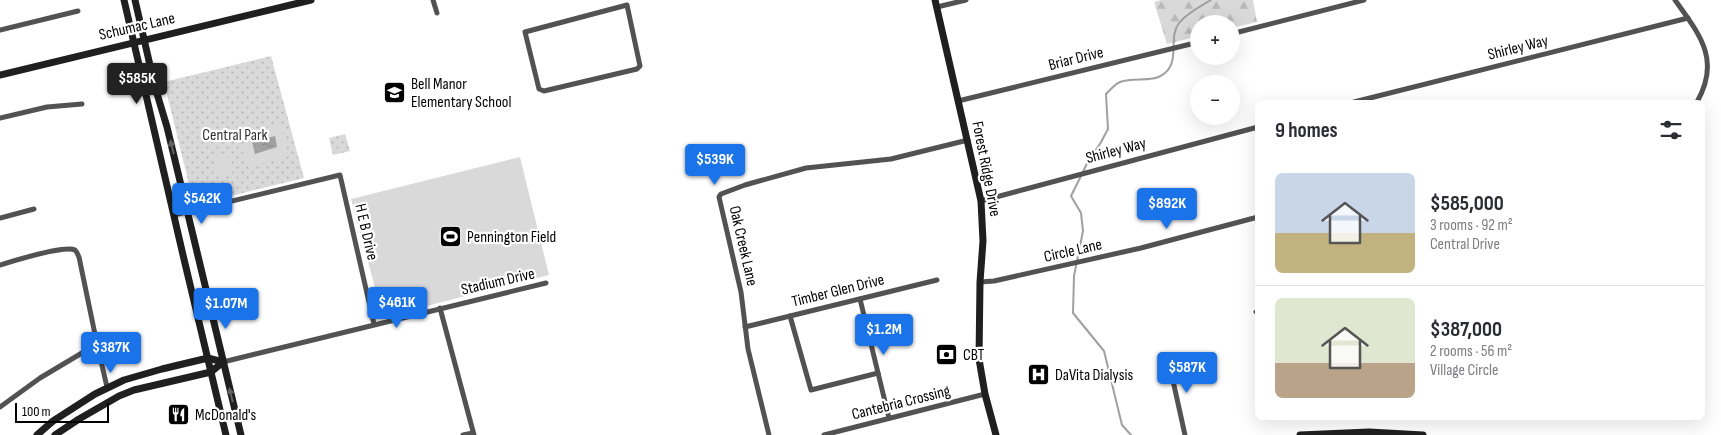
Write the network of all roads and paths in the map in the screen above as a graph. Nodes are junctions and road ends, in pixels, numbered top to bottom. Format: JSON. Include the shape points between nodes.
{"nodes":[{"id":1,"x":124,"y":0,"type":"edge"},
{"id":2,"x":134,"y":0,"type":"edge"},
{"id":3,"x":310,"y":0,"type":"edge"},
{"id":4,"x":433,"y":0,"type":"edge"},
{"id":5,"x":966,"y":0,"type":"edge"},
{"id":6,"x":1364,"y":0,"type":"edge"},
{"id":7,"x":1675,"y":0,"type":"edge"},
{"id":8,"x":626,"y":3,"type":"edge"},
{"id":9,"x":936,"y":4,"type":"edge"},
{"id":10,"x":78,"y":11,"type":"dead end"},
{"id":11,"x":437,"y":13,"type":"dead end"},
{"id":12,"x":1688,"y":18,"type":"junction"},
{"id":13,"x":0,"y":30,"type":"edge"},
{"id":14,"x":1240,"y":32,"type":"edge"},
{"id":15,"x":143,"y":40,"type":"junction"},
{"id":16,"x":133,"y":42,"type":"junction"},
{"id":17,"x":1190,"y":44,"type":"edge"},
{"id":18,"x":0,"y":74,"type":"edge"},
{"id":19,"x":1362,"y":100,"type":"edge"},
{"id":20,"x":1699,"y":100,"type":"edge"},
{"id":21,"x":958,"y":101,"type":"junction"},
{"id":22,"x":82,"y":104,"type":"dead end"},
{"id":23,"x":0,"y":118,"type":"edge"},
{"id":24,"x":1255,"y":128,"type":"edge"},
{"id":25,"x":968,"y":140,"type":"junction"},
{"id":26,"x":981,"y":201,"type":"junction"},
{"id":27,"x":34,"y":210,"type":"dead end"},
{"id":28,"x":187,"y":211,"type":"junction"},
{"id":29,"x":174,"y":215,"type":"junction"},
{"id":30,"x":0,"y":218,"type":"edge"},
{"id":31,"x":1255,"y":218,"type":"edge"},
{"id":32,"x":195,"y":244,"type":"junction"},
{"id":33,"x":181,"y":247,"type":"junction"},
{"id":34,"x":0,"y":265,"type":"edge"},
{"id":35,"x":937,"y":280,"type":"dead end"},
{"id":36,"x":980,"y":282,"type":"junction"},
{"id":37,"x":546,"y":283,"type":"dead end"},
{"id":38,"x":860,"y":299,"type":"junction"},
{"id":39,"x":440,"y":308,"type":"junction"},
{"id":40,"x":790,"y":316,"type":"junction"},
{"id":41,"x":374,"y":324,"type":"junction"},
{"id":42,"x":745,"y":327,"type":"junction"},
{"id":43,"x":97,"y":344,"type":"junction"},
{"id":44,"x":208,"y":358,"type":"junction"},
{"id":45,"x":1168,"y":358,"type":"dead end"},
{"id":46,"x":223,"y":362,"type":"junction"},
{"id":47,"x":211,"y":372,"type":"junction"},
{"id":48,"x":878,"y":373,"type":"junction"},
{"id":49,"x":124,"y":380,"type":"junction"},
{"id":50,"x":107,"y":387,"type":"junction"},
{"id":51,"x":128,"y":392,"type":"junction"},
{"id":52,"x":985,"y":394,"type":"junction"},
{"id":53,"x":0,"y":407,"type":"edge"},
{"id":54,"x":890,"y":418,"type":"junction"},
{"id":55,"x":53,"y":421,"type":"junction"},
{"id":56,"x":58,"y":433,"type":"edge"},
{"id":57,"x":473,"y":434,"type":"edge"},
{"id":58,"x":37,"y":435,"type":"edge"},
{"id":59,"x":226,"y":435,"type":"edge"},
{"id":60,"x":241,"y":435,"type":"edge"},
{"id":61,"x":463,"y":435,"type":"edge"},
{"id":62,"x":769,"y":435,"type":"edge"},
{"id":63,"x":824,"y":435,"type":"edge"},
{"id":64,"x":995,"y":435,"type":"edge"},
{"id":65,"x":1185,"y":435,"type":"edge"},
{"id":66,"x":1300,"y":435,"type":"edge"},
{"id":67,"x":1423,"y":435,"type":"edge"}],
"edges":[{"from":1,"to":16,"type":"main road"},
{"from":2,"to":15,"type":"main road"},
{"from":3,"to":15,"type":"main road","name":"Schumac Lane"},
{"from":4,"to":11,"type":"street"},
{"from":5,"to":9,"type":"street"},
{"from":6,"to":14,"type":"street"},
{"from":7,"to":12,"type":"street"},
{"from":8,"to":8,"type":"street","via":[[640,66],[637,69],[544,91],[539,89],[525,32]]},
{"from":9,"to":21,"type":"main road","name":"Forest Ridge Drive"},
{"from":10,"to":13,"type":"street"},
{"from":12,"to":19,"type":"street","name":"Shirley Way"},
{"from":12,"to":20,"type":"street","via":[[1712,61],[1707,86]]},
{"from":15,"to":16,"type":"main road","name":"Schumac Lane"},
{"from":28,"to":15,"type":"main road","one_way":true},
{"from":16,"to":18,"type":"main road","name":"Schumac Lane"},
{"from":16,"to":29,"type":"main road"},
{"from":17,"to":21,"type":"street","name":"Briar Drive"},
{"from":21,"to":25,"type":"main road","name":"Forest Ridge Drive"},
{"from":22,"to":23,"type":"street","via":[[47,107]]},
{"from":24,"to":26,"type":"street","name":"Shirley Way"},
{"from":25,"to":26,"type":"main road","name":"Forest Ridge Drive"},
{"from":25,"to":42,"type":"street","name":"Oak Creek Lane","via":[[891,158],[806,168],[721,194],[719,202],[741,292]]},
{"from":26,"to":36,"type":"main road","name":"Forest Ridge Drive"},
{"from":27,"to":30,"type":"street"},
{"from":28,"to":29,"type":"street"},
{"from":28,"to":32,"type":"main road"},
{"from":28,"to":41,"type":"street","name":"H E B Drive","via":[[340,175]]},
{"from":29,"to":33,"type":"main road"},
{"from":31,"to":36,"type":"street","name":"Circle Lane","via":[[1073,264],[994,282]]},
{"from":32,"to":33,"type":"main road"},
{"from":32,"to":46,"type":"main road"},
{"from":33,"to":44,"type":"main road"},
{"from":34,"to":43,"type":"street","via":[[63,249],[74,250],[80,257]]},
{"from":35,"to":38,"type":"street","name":"Timber Glen Drive"},
{"from":36,"to":52,"type":"main road","name":"Forest Ridge Drive","via":[[979,360]]},
{"from":37,"to":39,"type":"street","name":"Stadium Drive"},
{"from":38,"to":40,"type":"street","name":"Timber Glen Drive"},
{"from":38,"to":48,"type":"street"},
{"from":39,"to":41,"type":"street","name":"Stadium Drive"},
{"from":39,"to":57,"type":"street"},
{"from":40,"to":42,"type":"street","name":"Timber Glen Drive"},
{"from":40,"to":48,"type":"street","via":[[811,390]]},
{"from":41,"to":46,"type":"street","name":"Stadium Drive"},
{"from":42,"to":62,"type":"street","name":"Oak Creek Lane"},
{"from":43,"to":50,"type":"street"},
{"from":43,"to":53,"type":"street","via":[[40,378]]},
{"from":44,"to":46,"type":"main road"},
{"from":44,"to":47,"type":"main road"},
{"from":44,"to":49,"type":"main road"},
{"from":45,"to":65,"type":"street"},
{"from":46,"to":47,"type":"main road"},
{"from":60,"to":46,"type":"main road","one_way":true},
{"from":47,"to":51,"type":"main road"},
{"from":47,"to":59,"type":"main road"},
{"from":48,"to":54,"type":"street"},
{"from":49,"to":50,"type":"main road"},
{"from":49,"to":51,"type":"main road"},
{"from":50,"to":55,"type":"main road"},
{"from":51,"to":56,"type":"main road"},
{"from":52,"to":54,"type":"street","name":"Cantebria Crossing"},
{"from":52,"to":64,"type":"main road","name":"Forest Ridge Drive"},
{"from":54,"to":63,"type":"street","name":"Cantebria Crossing"},
{"from":55,"to":56,"type":"main road"},
{"from":55,"to":58,"type":"main road"},
{"from":57,"to":61,"type":"street"},
{"from":66,"to":67,"type":"main road","via":[[1370,432]]}]}
